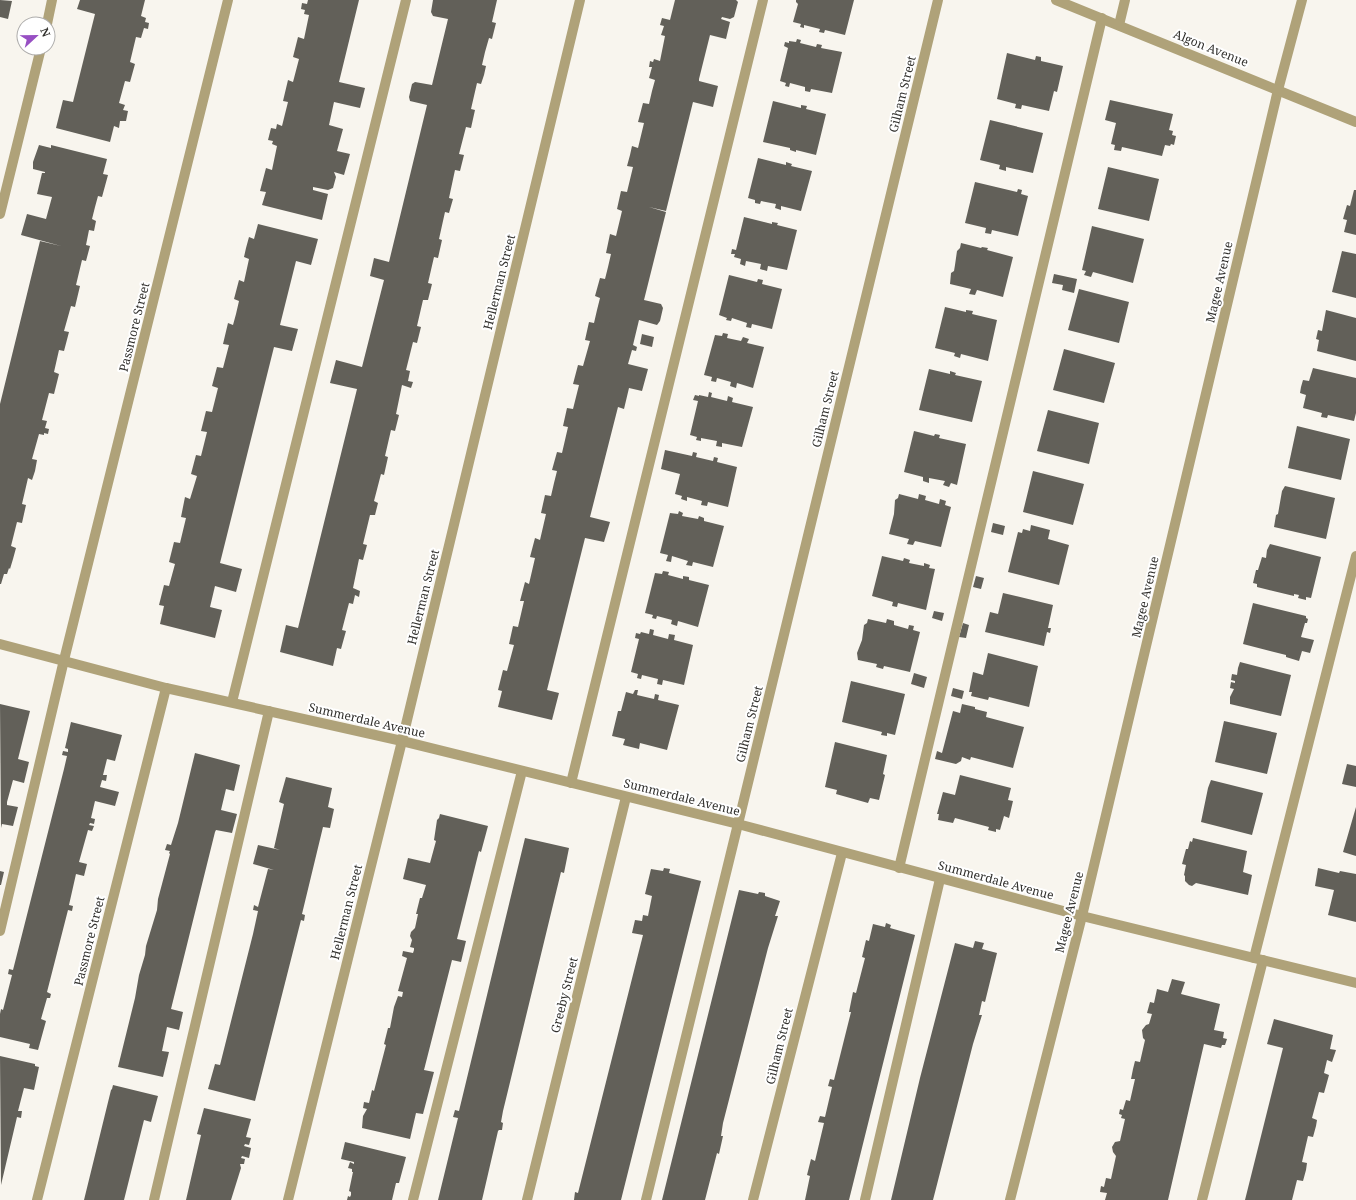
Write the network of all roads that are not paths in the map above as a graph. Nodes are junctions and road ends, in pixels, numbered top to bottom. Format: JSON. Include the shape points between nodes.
{"nodes":[{"id":1,"x":52,"y":0,"type":"edge"},
{"id":2,"x":228,"y":0,"type":"edge"},
{"id":3,"x":406,"y":0,"type":"edge"},
{"id":4,"x":580,"y":0,"type":"edge"},
{"id":5,"x":763,"y":0,"type":"edge"},
{"id":6,"x":938,"y":0,"type":"edge"},
{"id":7,"x":1056,"y":0,"type":"edge"},
{"id":8,"x":1125,"y":0,"type":"edge"},
{"id":9,"x":1302,"y":0,"type":"edge"},
{"id":10,"x":48,"y":16,"type":"edge"},
{"id":11,"x":1102,"y":18,"type":"junction"},
{"id":12,"x":1119,"y":25,"type":"junction"},
{"id":13,"x":39,"y":56,"type":"edge"},
{"id":14,"x":1278,"y":90,"type":"junction"},
{"id":15,"x":1356,"y":122,"type":"edge"},
{"id":16,"x":0,"y":214,"type":"edge"},
{"id":17,"x":1356,"y":556,"type":"edge"},
{"id":18,"x":0,"y":644,"type":"edge"},
{"id":19,"x":64,"y":660,"type":"junction"},
{"id":20,"x":166,"y":688,"type":"junction"},
{"id":21,"x":232,"y":702,"type":"junction"},
{"id":22,"x":269,"y":711,"type":"junction"},
{"id":23,"x":402,"y":741,"type":"junction"},
{"id":24,"x":522,"y":771,"type":"junction"},
{"id":25,"x":570,"y":783,"type":"junction"},
{"id":26,"x":626,"y":797,"type":"junction"},
{"id":27,"x":738,"y":824,"type":"junction"},
{"id":28,"x":842,"y":853,"type":"junction"},
{"id":29,"x":899,"y":868,"type":"junction"},
{"id":30,"x":940,"y":879,"type":"junction"},
{"id":31,"x":1082,"y":916,"type":"junction"},
{"id":32,"x":0,"y":931,"type":"edge"},
{"id":33,"x":1259,"y":959,"type":"junction"},
{"id":34,"x":1356,"y":983,"type":"edge"},
{"id":35,"x":37,"y":1200,"type":"edge"},
{"id":36,"x":154,"y":1200,"type":"edge"},
{"id":37,"x":288,"y":1200,"type":"edge"},
{"id":38,"x":413,"y":1200,"type":"edge"},
{"id":39,"x":527,"y":1200,"type":"edge"},
{"id":40,"x":646,"y":1200,"type":"edge"},
{"id":41,"x":753,"y":1200,"type":"edge"},
{"id":42,"x":865,"y":1200,"type":"edge"},
{"id":43,"x":1010,"y":1200,"type":"edge"},
{"id":44,"x":1202,"y":1200,"type":"edge"}],
"edges":[{"from":1,"to":10,"type":"street"},
{"from":2,"to":19,"type":"street","name":"Passmore Street"},
{"from":3,"to":21,"type":"street"},
{"from":4,"to":23,"type":"street","name":"Hellerman Street"},
{"from":5,"to":25,"type":"street"},
{"from":6,"to":27,"type":"street","name":"Gilham Street"},
{"from":7,"to":11,"type":"street","name":"Algon Avenue"},
{"from":8,"to":12,"type":"street"},
{"from":9,"to":14,"type":"street","name":"Magee Avenue"},
{"from":11,"to":12,"type":"street","name":"Algon Avenue"},
{"from":11,"to":29,"type":"street"},
{"from":12,"to":14,"type":"street","name":"Algon Avenue"},
{"from":13,"to":16,"type":"street"},
{"from":14,"to":15,"type":"street","name":"Algon Avenue"},
{"from":14,"to":31,"type":"street","name":"Magee Avenue"},
{"from":17,"to":33,"type":"street"},
{"from":18,"to":19,"type":"street","name":"Summerdale Avenue"},
{"from":19,"to":20,"type":"street","name":"Summerdale Avenue"},
{"from":19,"to":32,"type":"street","name":"Passmore Street"},
{"from":20,"to":21,"type":"street","name":"Summerdale Avenue"},
{"from":20,"to":35,"type":"street","name":"Passmore Street"},
{"from":21,"to":22,"type":"street","name":"Summerdale Avenue"},
{"from":22,"to":23,"type":"street","name":"Summerdale Avenue"},
{"from":22,"to":36,"type":"street"},
{"from":23,"to":24,"type":"street","name":"Summerdale Avenue"},
{"from":23,"to":37,"type":"street","name":"Hellerman Street"},
{"from":24,"to":25,"type":"street","name":"Summerdale Avenue"},
{"from":24,"to":38,"type":"street"},
{"from":25,"to":26,"type":"street","name":"Summerdale Avenue"},
{"from":26,"to":27,"type":"street","name":"Summerdale Avenue"},
{"from":26,"to":39,"type":"street","name":"Greeby Street"},
{"from":27,"to":28,"type":"street","name":"Summerdale Avenue"},
{"from":27,"to":40,"type":"street","name":"Gilham Street"},
{"from":28,"to":29,"type":"street","name":"Summerdale Avenue"},
{"from":28,"to":41,"type":"street","name":"Gilham Street"},
{"from":29,"to":30,"type":"street","name":"Summerdale Avenue"},
{"from":30,"to":31,"type":"street","name":"Summerdale Avenue"},
{"from":30,"to":42,"type":"street"},
{"from":31,"to":33,"type":"street","name":"Summerdale Avenue"},
{"from":31,"to":43,"type":"street","name":"Magee Avenue"},
{"from":33,"to":34,"type":"street","name":"Summerdale Avenue"},
{"from":33,"to":44,"type":"street"}]}
